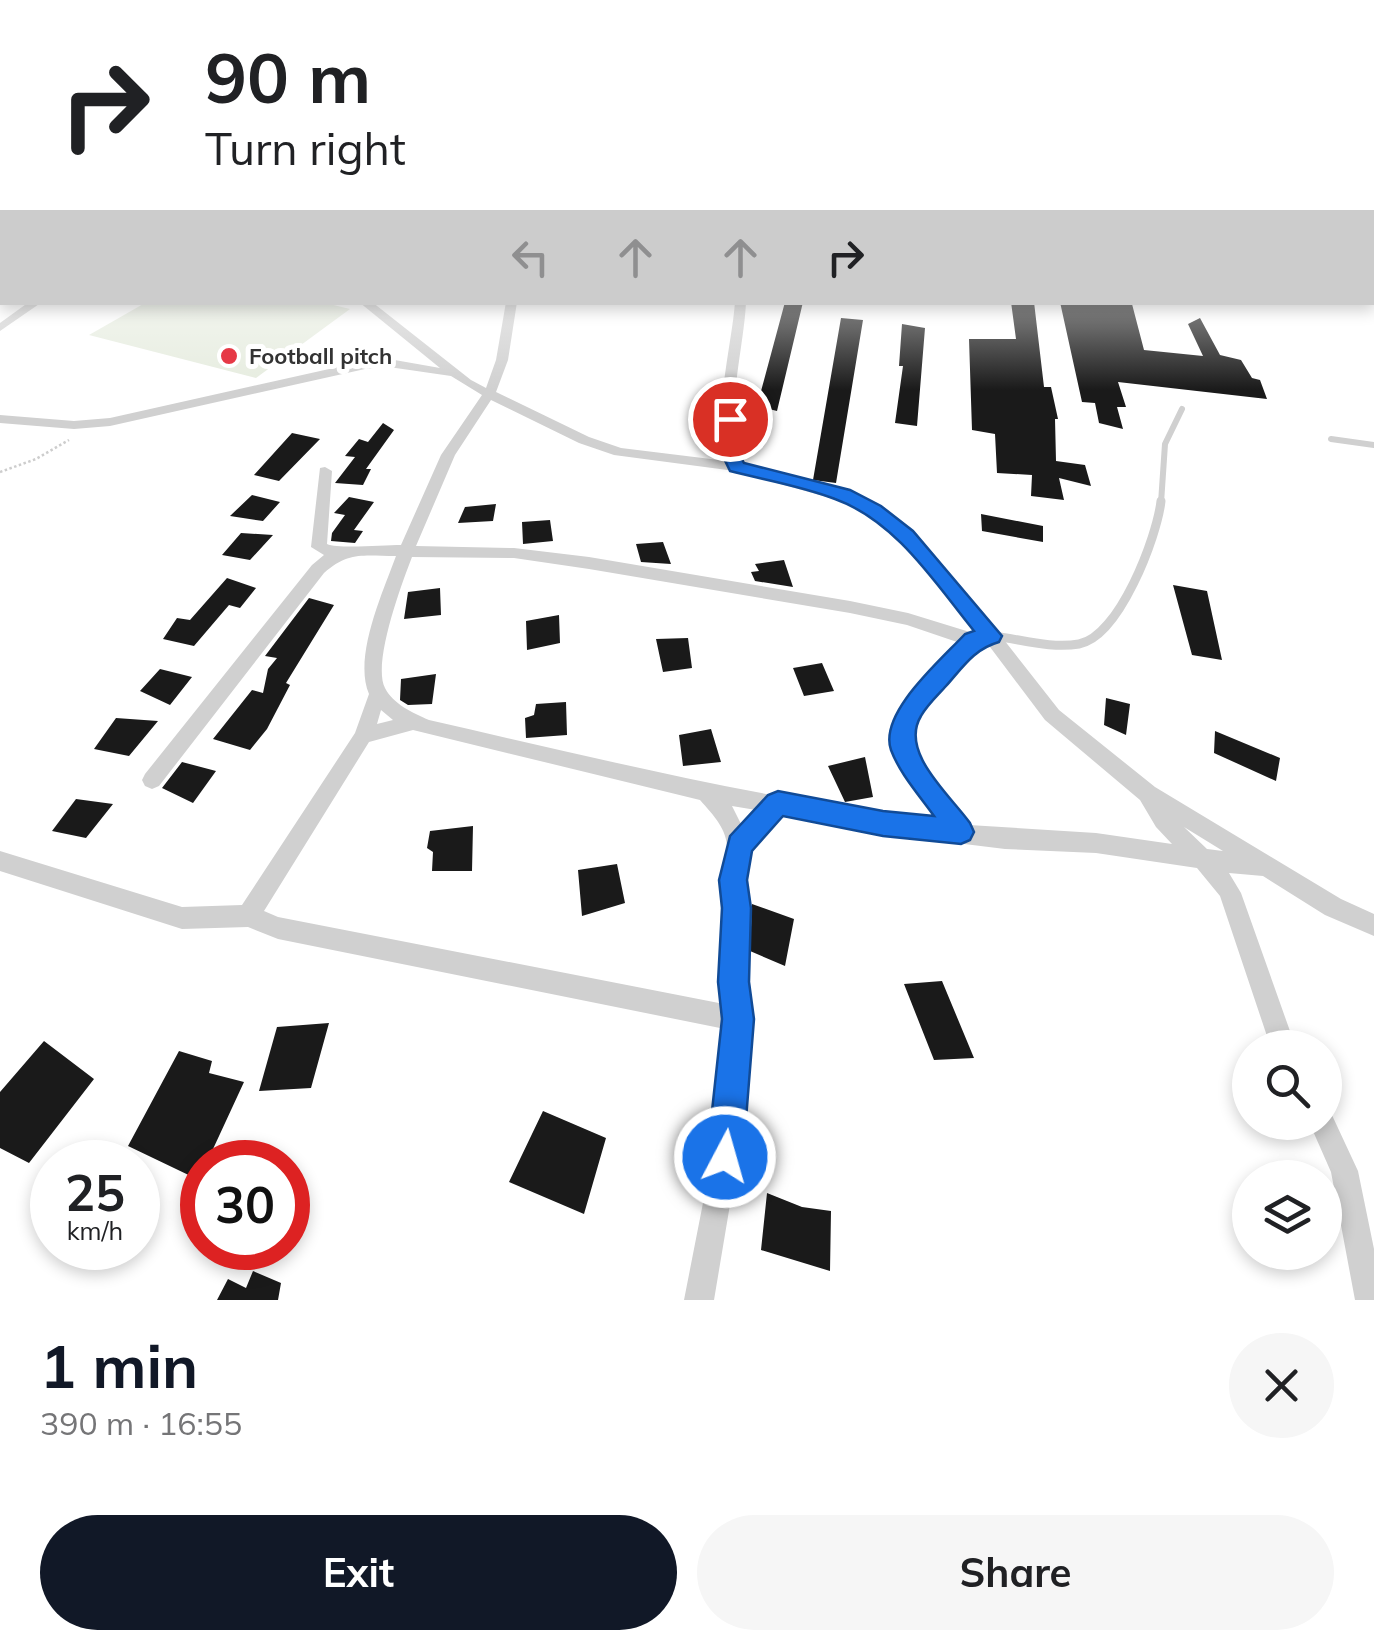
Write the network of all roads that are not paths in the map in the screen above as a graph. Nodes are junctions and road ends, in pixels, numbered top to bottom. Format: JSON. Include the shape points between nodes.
{"nodes":[{"id":1,"x":33,"y":305,"type":"edge"},
{"id":2,"x":368,"y":305,"type":"edge"},
{"id":3,"x":511,"y":305,"type":"edge"},
{"id":4,"x":741,"y":305,"type":"edge"},
{"id":5,"x":0,"y":328,"type":"edge"},
{"id":6,"x":454,"y":374,"type":"junction"},
{"id":7,"x":489,"y":391,"type":"junction"},
{"id":8,"x":1182,"y":409,"type":"dead end"},
{"id":9,"x":0,"y":419,"type":"edge"},
{"id":10,"x":1331,"y":440,"type":"dead end"},
{"id":11,"x":1374,"y":444,"type":"edge"},
{"id":12,"x":736,"y":467,"type":"junction"},
{"id":13,"x":325,"y":472,"type":"dead end"},
{"id":14,"x":420,"y":516,"type":"junction"},
{"id":15,"x":407,"y":550,"type":"junction"},
{"id":16,"x":462,"y":551,"type":"junction"},
{"id":17,"x":336,"y":554,"type":"junction"},
{"id":18,"x":982,"y":638,"type":"junction"},
{"id":19,"x":378,"y":694,"type":"junction"},
{"id":20,"x":411,"y":723,"type":"junction"},
{"id":21,"x":363,"y":736,"type":"junction"},
{"id":22,"x":152,"y":780,"type":"dead end"},
{"id":23,"x":706,"y":792,"type":"junction"},
{"id":24,"x":1146,"y":792,"type":"junction"},
{"id":25,"x":778,"y":803,"type":"junction"},
{"id":26,"x":961,"y":832,"type":"junction"},
{"id":27,"x":740,"y":845,"type":"junction"},
{"id":28,"x":1205,"y":859,"type":"junction"},
{"id":29,"x":0,"y":860,"type":"edge"},
{"id":30,"x":1269,"y":869,"type":"junction"},
{"id":31,"x":248,"y":916,"type":"junction"},
{"id":32,"x":1374,"y":926,"type":"edge"},
{"id":33,"x":738,"y":1019,"type":"junction"},
{"id":34,"x":1278,"y":1030,"type":"edge"},
{"id":35,"x":1330,"y":1140,"type":"edge"},
{"id":36,"x":699,"y":1300,"type":"edge"},
{"id":37,"x":1370,"y":1300,"type":"edge"}],
"edges":[{"from":1,"to":5,"type":"street"},
{"from":2,"to":6,"type":"street"},
{"from":3,"to":7,"type":"street"},
{"from":4,"to":12,"type":"street","via":[[728,448]]},
{"from":6,"to":7,"type":"street"},
{"from":6,"to":9,"type":"street","via":[[386,363],[110,422]]},
{"from":7,"to":12,"type":"street","via":[[606,448]]},
{"from":7,"to":14,"type":"street","via":[[444,462]]},
{"from":8,"to":18,"type":"lane","via":[[1166,430],[1154,538],[1097,638],[1081,645]]},
{"from":10,"to":11,"type":"lane"},
{"from":12,"to":18,"type":"street","via":[[843,494],[874,510],[906,536]]},
{"from":13,"to":17,"type":"street","via":[[319,547]]},
{"from":14,"to":15,"type":"street"},
{"from":14,"to":16,"type":"street","via":[[437,539]]},
{"from":15,"to":16,"type":"street"},
{"from":15,"to":17,"type":"street"},
{"from":15,"to":19,"type":"street","via":[[372,670]]},
{"from":16,"to":18,"type":"street","via":[[751,590]]},
{"from":17,"to":22,"type":"street"},
{"from":18,"to":24,"type":"street","via":[[1052,715]]},
{"from":18,"to":26,"type":"street","via":[[911,710],[902,731],[913,768]]},
{"from":19,"to":20,"type":"street"},
{"from":19,"to":21,"type":"street"},
{"from":20,"to":21,"type":"street"},
{"from":20,"to":23,"type":"street"},
{"from":21,"to":31,"type":"street"},
{"from":23,"to":25,"type":"street"},
{"from":23,"to":27,"type":"street","via":[[729,818]]},
{"from":24,"to":28,"type":"street","via":[[1155,814]]},
{"from":24,"to":30,"type":"street"},
{"from":25,"to":26,"type":"street"},
{"from":25,"to":27,"type":"street"},
{"from":26,"to":28,"type":"street"},
{"from":27,"to":33,"type":"street","via":[[733,880]]},
{"from":28,"to":30,"type":"street"},
{"from":28,"to":34,"type":"street","via":[[1230,894]]},
{"from":29,"to":31,"type":"street","via":[[182,918]]},
{"from":30,"to":32,"type":"street"},
{"from":31,"to":33,"type":"street","via":[[278,928]]},
{"from":33,"to":36,"type":"street","via":[[725,1157]]},
{"from":35,"to":37,"type":"street","via":[[1344,1171]]}]}
